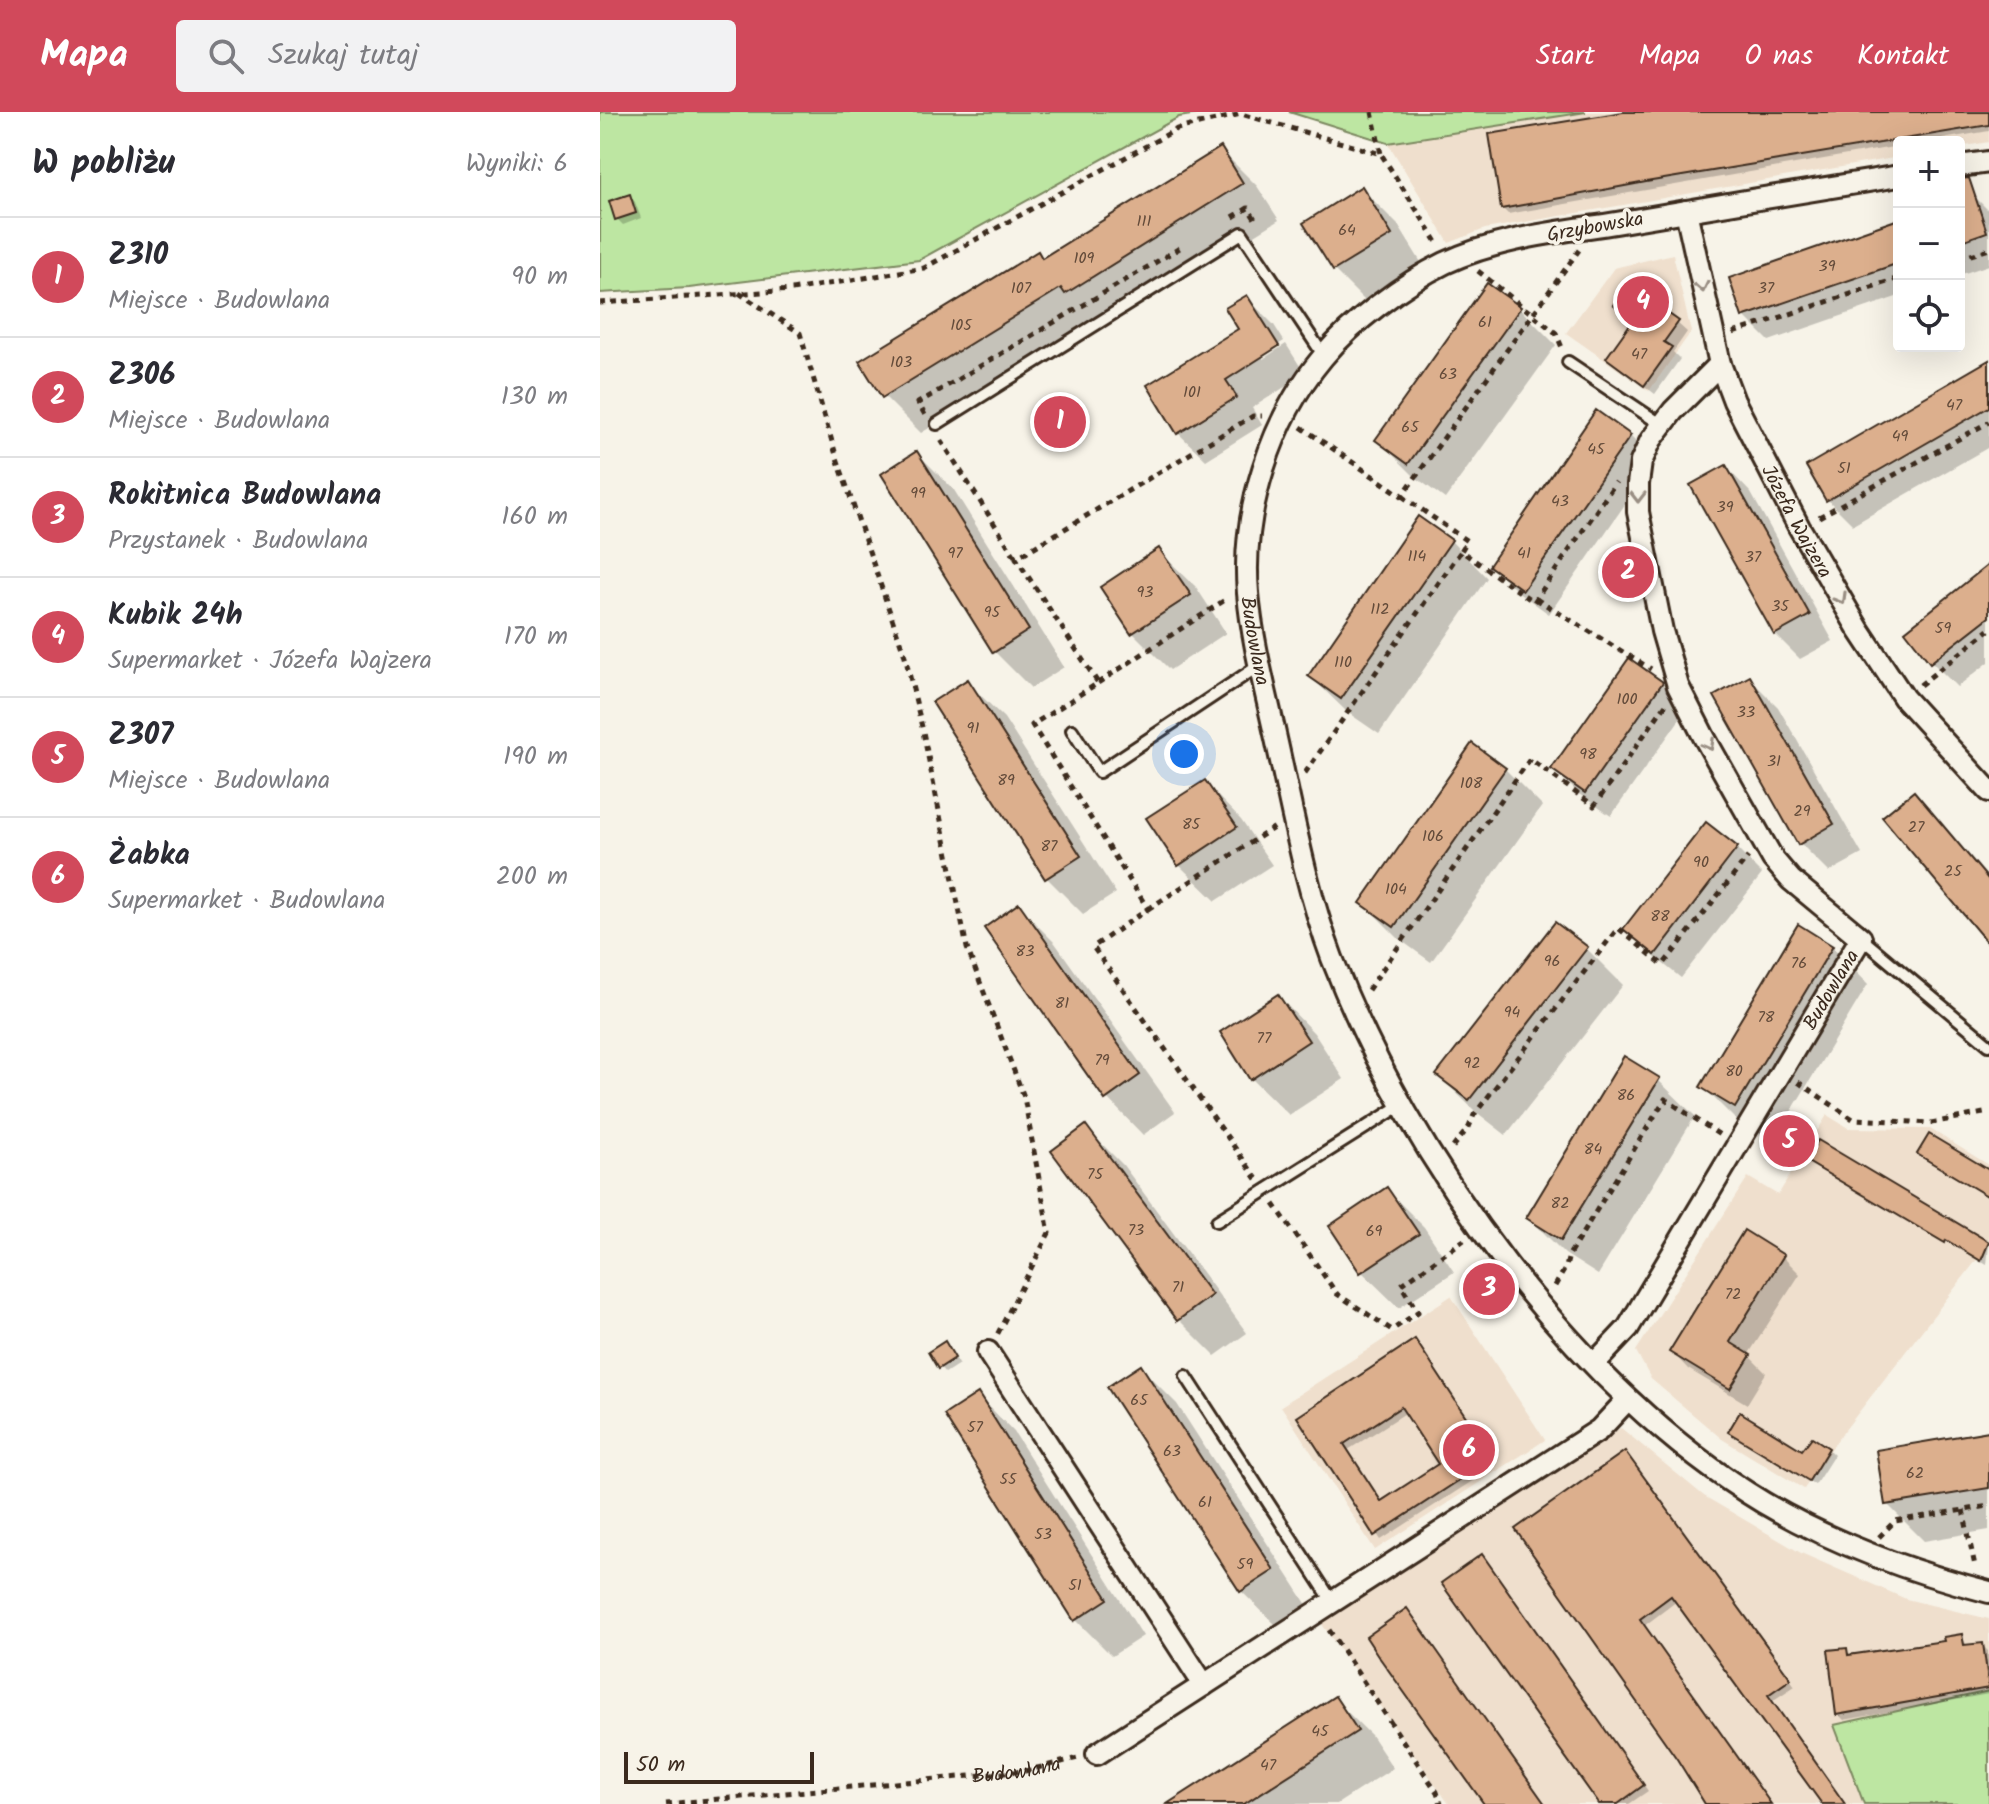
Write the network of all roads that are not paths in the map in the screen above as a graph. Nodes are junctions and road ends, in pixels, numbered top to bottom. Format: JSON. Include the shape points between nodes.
{"nodes":[{"id":1,"x":1989,"y":162,"type":"edge"},
{"id":2,"x":1965,"y":165,"type":"edge"},
{"id":3,"x":1893,"y":177,"type":"edge"},
{"id":4,"x":1686,"y":211,"type":"junction"},
{"id":5,"x":1324,"y":356,"type":"junction"},
{"id":6,"x":1568,"y":362,"type":"road end"},
{"id":7,"x":1720,"y":364,"type":"junction"},
{"id":8,"x":937,"y":424,"type":"dead end"},
{"id":9,"x":1662,"y":425,"type":"junction"},
{"id":10,"x":1260,"y":665,"type":"junction"},
{"id":11,"x":1072,"y":730,"type":"dead end"},
{"id":12,"x":1989,"y":791,"type":"edge"},
{"id":13,"x":1861,"y":938,"type":"junction"},
{"id":14,"x":1989,"y":1045,"type":"edge"},
{"id":15,"x":1403,"y":1104,"type":"junction"},
{"id":16,"x":1217,"y":1221,"type":"dead end"},
{"id":17,"x":988,"y":1352,"type":"road end"},
{"id":18,"x":1594,"y":1364,"type":"junction"},
{"id":19,"x":1186,"y":1376,"type":"dead end"},
{"id":20,"x":1628,"y":1399,"type":"junction"},
{"id":21,"x":1989,"y":1592,"type":"edge"},
{"id":22,"x":1325,"y":1606,"type":"junction"},
{"id":23,"x":1204,"y":1685,"type":"junction"},
{"id":24,"x":1097,"y":1754,"type":"road end"}],
"edges":[{"from":1,"to":2,"type":"street"},
{"from":3,"to":4,"type":"street","name":"Grzybowska"},
{"from":4,"to":5,"type":"street","name":"Grzybowska","via":[[1517,239],[1454,259],[1391,298]]},
{"from":4,"to":7,"type":"street","name":"Józefa Wajzera","one_way":true},
{"from":5,"to":8,"type":"lane","via":[[1242,233]]},
{"from":5,"to":10,"type":"street","name":"Budowlana","via":[[1285,416],[1254,505],[1248,595]]},
{"from":6,"to":9,"type":"lane"},
{"from":7,"to":9,"type":"street","name":"Budowlana"},
{"from":7,"to":12,"type":"street","name":"Józefa Wajzera","one_way":true,"via":[[1799,527],[1859,630],[1904,698]]},
{"from":9,"to":13,"type":"street","name":"Budowlana","one_way":true,"via":[[1641,462],[1638,512],[1678,686],[1761,840],[1791,880]]},
{"from":10,"to":11,"type":"lane","via":[[1099,772]]},
{"from":10,"to":15,"type":"street","name":"Budowlana","via":[[1315,907],[1354,1010]]},
{"from":13,"to":14,"type":"lane"},
{"from":13,"to":18,"type":"street","name":"Budowlana","via":[[1628,1328]]},
{"from":15,"to":16,"type":"lane"},
{"from":15,"to":18,"type":"street","name":"Budowlana","via":[[1473,1217]]},
{"from":17,"to":23,"type":"street"},
{"from":18,"to":20,"type":"street","name":"Budowlana"},
{"from":19,"to":22,"type":"lane"},
{"from":20,"to":21,"type":"street","name":"Budowlana","via":[[1684,1448],[1765,1503],[1864,1551]]},
{"from":20,"to":22,"type":"street","via":[[1599,1430]]},
{"from":22,"to":23,"type":"street"},
{"from":23,"to":24,"type":"street"}]}
